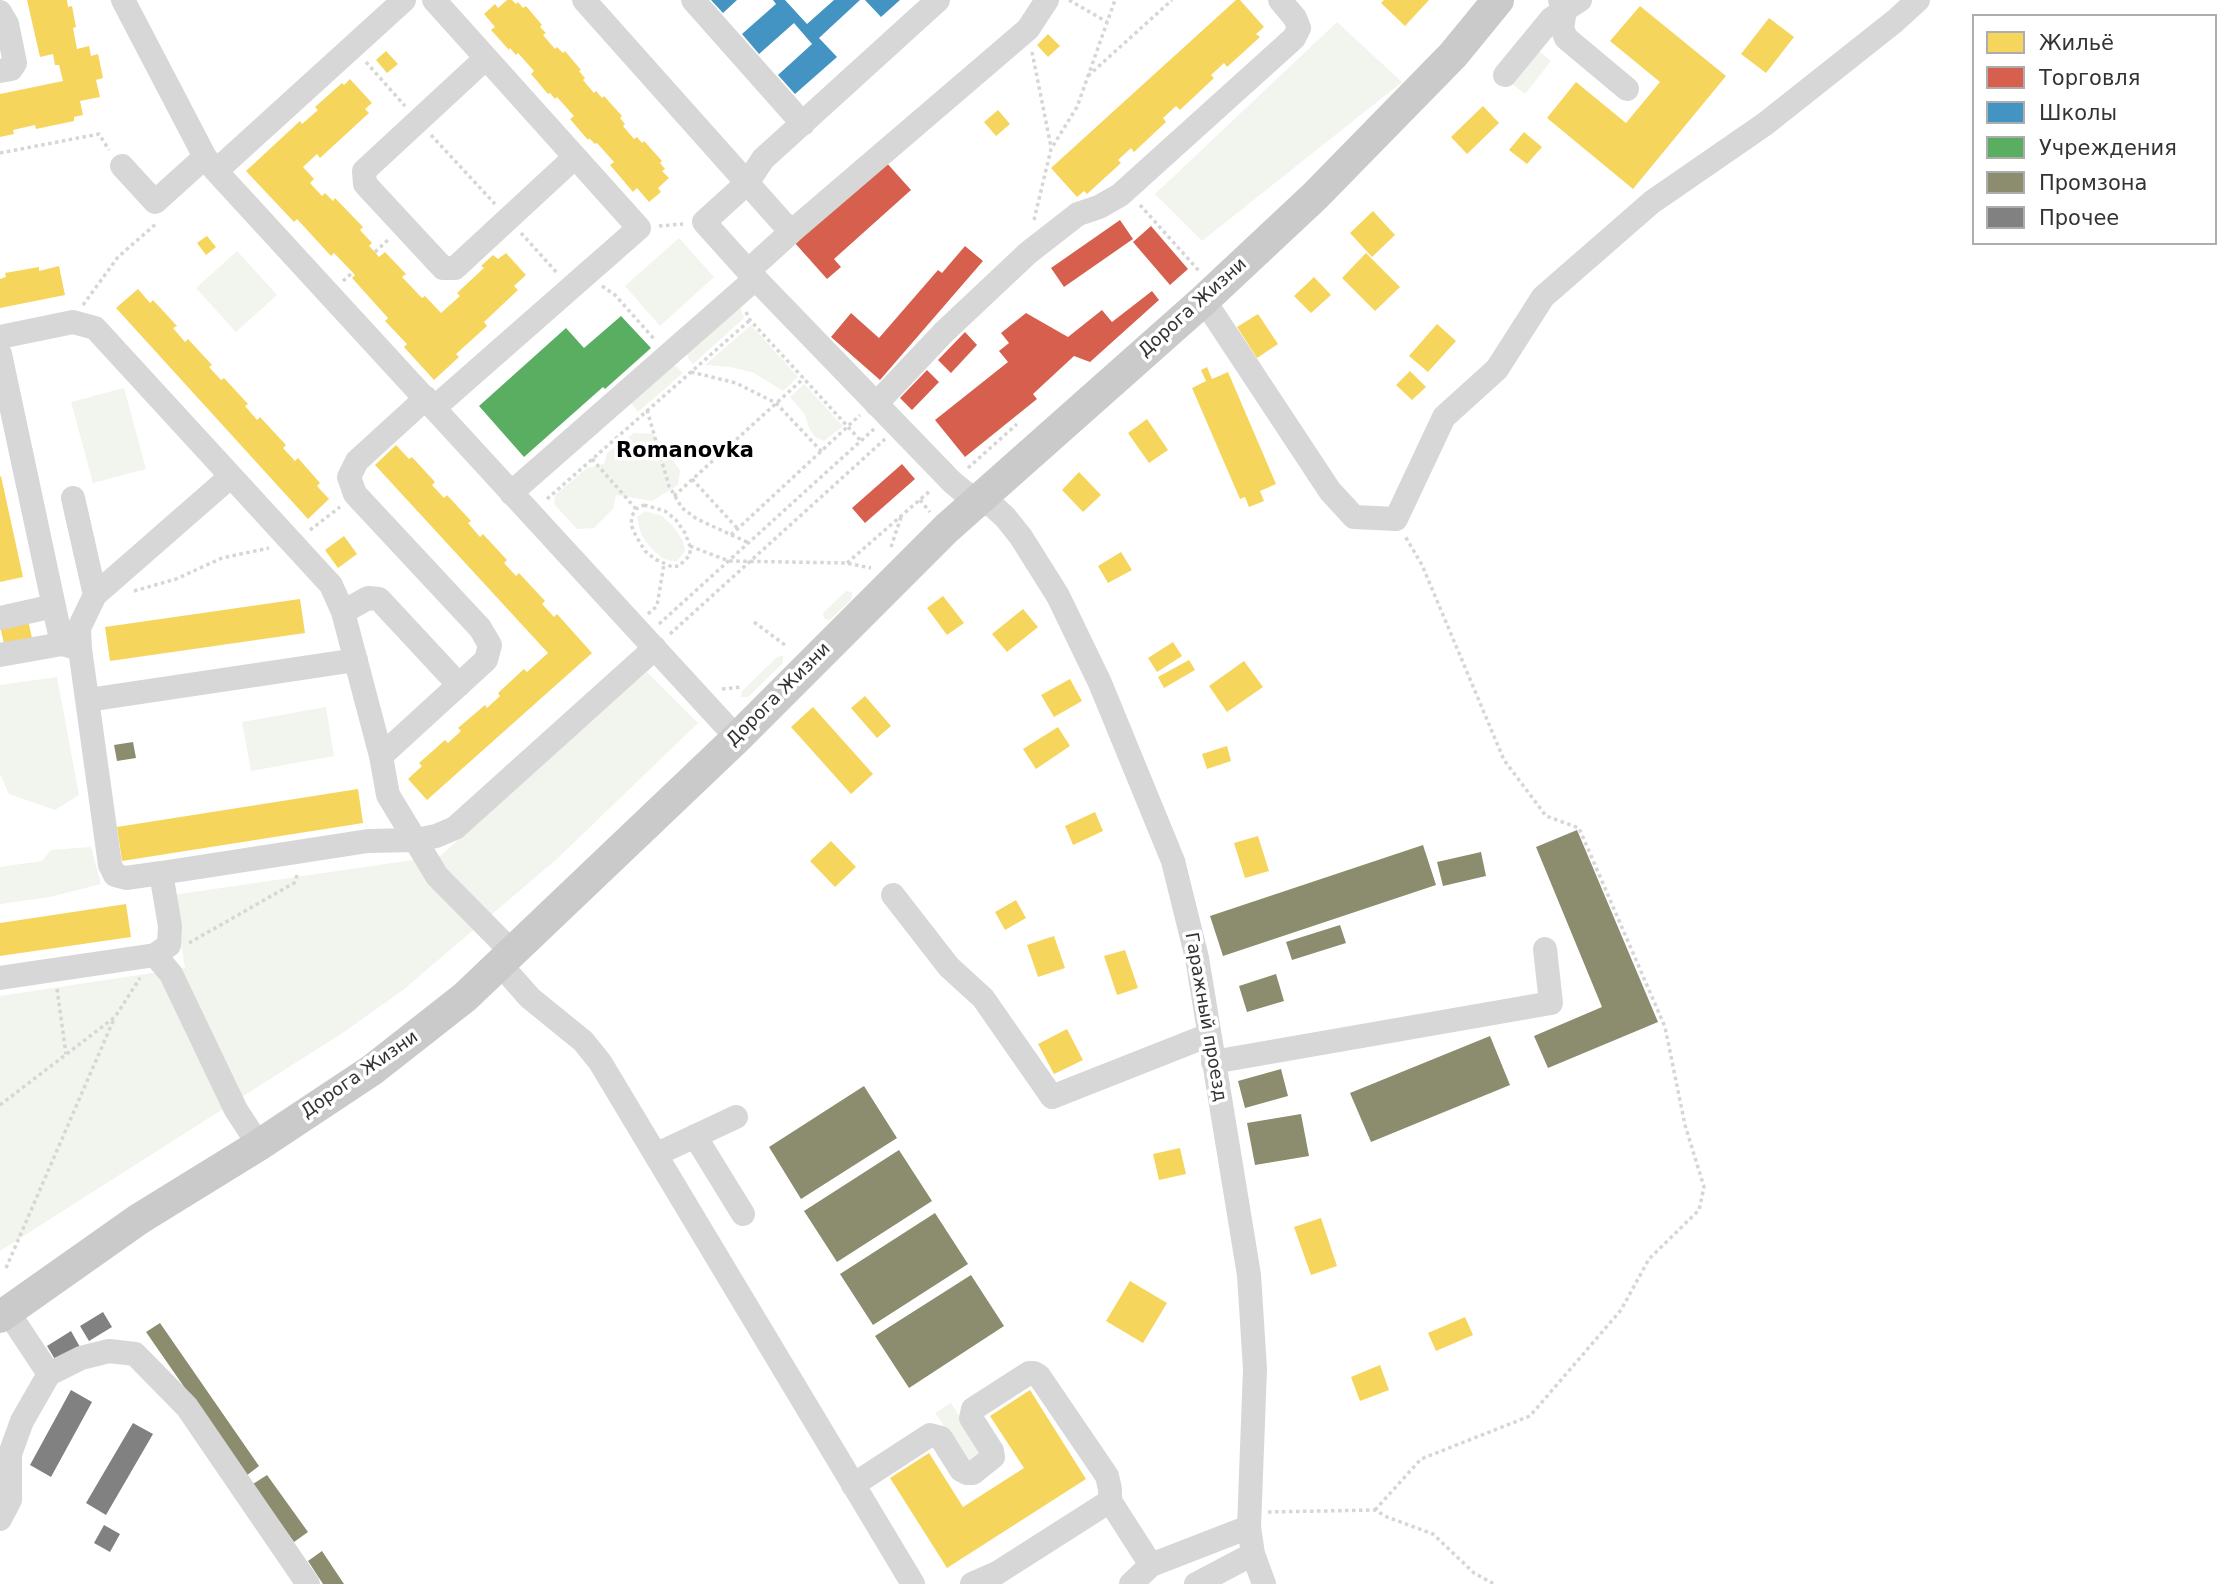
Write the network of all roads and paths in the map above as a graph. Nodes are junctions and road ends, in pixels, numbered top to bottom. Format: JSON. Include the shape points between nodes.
{"nodes":[{"id":1,"x":123,"y":0,"type":"edge"},
{"id":2,"x":404,"y":0,"type":"edge"},
{"id":3,"x":434,"y":0,"type":"edge"},
{"id":4,"x":584,"y":0,"type":"edge"},
{"id":5,"x":693,"y":0,"type":"edge"},
{"id":6,"x":938,"y":0,"type":"edge"},
{"id":7,"x":1047,"y":0,"type":"edge"},
{"id":8,"x":1069,"y":0,"type":"edge"},
{"id":9,"x":1115,"y":0,"type":"edge"},
{"id":10,"x":1172,"y":0,"type":"edge"},
{"id":11,"x":1280,"y":0,"type":"edge"},
{"id":12,"x":1498,"y":0,"type":"edge"},
{"id":13,"x":1918,"y":0,"type":"edge"},
{"id":14,"x":1569,"y":4,"type":"edge"},
{"id":15,"x":0,"y":12,"type":"edge"},
{"id":16,"x":1107,"y":22,"type":"junction"},
{"id":17,"x":1028,"y":29,"type":"junction"},
{"id":18,"x":352,"y":47,"type":"junction"},
{"id":19,"x":486,"y":58,"type":"junction"},
{"id":20,"x":0,"y":71,"type":"edge"},
{"id":21,"x":1505,"y":75,"type":"dead end"},
{"id":22,"x":1087,"y":77,"type":"junction"},
{"id":23,"x":1627,"y":89,"type":"dead end"},
{"id":24,"x":419,"y":121,"type":"junction"},
{"id":25,"x":803,"y":124,"type":"junction"},
{"id":26,"x":1051,"y":149,"type":"junction"},
{"id":27,"x":0,"y":153,"type":"edge"},
{"id":28,"x":575,"y":157,"type":"junction"},
{"id":29,"x":210,"y":164,"type":"junction"},
{"id":30,"x":122,"y":166,"type":"joint"},
{"id":31,"x":747,"y":183,"type":"junction"},
{"id":32,"x":1140,"y":205,"type":"dead end"},
{"id":33,"x":508,"y":219,"type":"junction"},
{"id":34,"x":704,"y":222,"type":"junction"},
{"id":35,"x":157,"y":223,"type":"dead end"},
{"id":36,"x":639,"y":228,"type":"junction"},
{"id":37,"x":791,"y":232,"type":"junction"},
{"id":38,"x":1028,"y":253,"type":"junction"},
{"id":39,"x":581,"y":280,"type":"junction"},
{"id":40,"x":747,"y":281,"type":"junction"},
{"id":41,"x":1210,"y":294,"type":"junction"},
{"id":42,"x":750,"y":320,"type":"junction"},
{"id":43,"x":73,"y":322,"type":"junction"},
{"id":44,"x":0,"y":337,"type":"edge"},
{"id":45,"x":0,"y":354,"type":"edge"},
{"id":46,"x":668,"y":355,"type":"junction"},
{"id":47,"x":691,"y":372,"type":"junction"},
{"id":48,"x":804,"y":378,"type":"junction"},
{"id":49,"x":430,"y":403,"type":"junction"},
{"id":50,"x":776,"y":403,"type":"junction"},
{"id":51,"x":647,"y":410,"type":"junction"},
{"id":52,"x":884,"y":412,"type":"junction"},
{"id":53,"x":1017,"y":424,"type":"dead end"},
{"id":54,"x":849,"y":428,"type":"junction"},
{"id":55,"x":861,"y":441,"type":"junction"},
{"id":56,"x":822,"y":452,"type":"junction"},
{"id":57,"x":592,"y":459,"type":"junction"},
{"id":58,"x":965,"y":470,"type":"dead end"},
{"id":59,"x":230,"y":477,"type":"junction"},
{"id":60,"x":692,"y":479,"type":"junction"},
{"id":61,"x":936,"y":486,"type":"dead end"},
{"id":62,"x":511,"y":493,"type":"junction"},
{"id":63,"x":674,"y":496,"type":"junction"},
{"id":64,"x":73,"y":498,"type":"dead end"},
{"id":65,"x":980,"y":499,"type":"junction"},
{"id":66,"x":545,"y":500,"type":"dead end"},
{"id":67,"x":338,"y":508,"type":"dead end"},
{"id":68,"x":636,"y":509,"type":"junction"},
{"id":69,"x":902,"y":516,"type":"junction"},
{"id":70,"x":1396,"y":519,"type":"junction"},
{"id":71,"x":738,"y":529,"type":"junction"},
{"id":72,"x":81,"y":533,"type":"junction"},
{"id":73,"x":731,"y":535,"type":"junction"},
{"id":74,"x":39,"y":537,"type":"junction"},
{"id":75,"x":749,"y":543,"type":"junction"},
{"id":76,"x":293,"y":544,"type":"junction"},
{"id":77,"x":690,"y":546,"type":"junction"},
{"id":78,"x":890,"y":549,"type":"dead end"},
{"id":79,"x":729,"y":561,"type":"junction"},
{"id":80,"x":751,"y":561,"type":"junction"},
{"id":81,"x":664,"y":564,"type":"junction"},
{"id":82,"x":846,"y":564,"type":"junction"},
{"id":83,"x":877,"y":570,"type":"dead end"},
{"id":84,"x":126,"y":594,"type":"dead end"},
{"id":85,"x":95,"y":595,"type":"junction"},
{"id":86,"x":54,"y":606,"type":"junction"},
{"id":87,"x":343,"y":612,"type":"junction"},
{"id":88,"x":0,"y":618,"type":"edge"},
{"id":89,"x":754,"y":622,"type":"dead end"},
{"id":90,"x":645,"y":637,"type":"junction"},
{"id":91,"x":785,"y":645,"type":"dead end"},
{"id":92,"x":71,"y":647,"type":"junction"},
{"id":93,"x":0,"y":654,"type":"edge"},
{"id":94,"x":356,"y":660,"type":"junction"},
{"id":95,"x":459,"y":685,"type":"junction"},
{"id":96,"x":88,"y":700,"type":"junction"},
{"id":97,"x":737,"y":738,"type":"junction"},
{"id":98,"x":381,"y":756,"type":"junction"},
{"id":99,"x":416,"y":840,"type":"junction"},
{"id":100,"x":305,"y":851,"type":"junction"},
{"id":101,"x":161,"y":873,"type":"junction"},
{"id":102,"x":893,"y":895,"type":"dead end"},
{"id":103,"x":1545,"y":949,"type":"dead end"},
{"id":104,"x":155,"y":955,"type":"junction"},
{"id":105,"x":506,"y":958,"type":"junction"},
{"id":106,"x":54,"y":970,"type":"junction"},
{"id":107,"x":0,"y":978,"type":"edge"},
{"id":108,"x":115,"y":1017,"type":"junction"},
{"id":109,"x":1209,"y":1035,"type":"junction"},
{"id":110,"x":66,"y":1054,"type":"junction"},
{"id":111,"x":1213,"y":1062,"type":"junction"},
{"id":112,"x":0,"y":1105,"type":"edge"},
{"id":113,"x":736,"y":1117,"type":"dead end"},
{"id":114,"x":695,"y":1136,"type":"junction"},
{"id":115,"x":259,"y":1145,"type":"junction"},
{"id":116,"x":657,"y":1154,"type":"junction"},
{"id":117,"x":743,"y":1214,"type":"dead end"},
{"id":118,"x":6,"y":1268,"type":"dead end"},
{"id":119,"x":4,"y":1314,"type":"edge"},
{"id":120,"x":48,"y":1374,"type":"junction"},
{"id":121,"x":853,"y":1485,"type":"junction"},
{"id":122,"x":1111,"y":1501,"type":"junction"},
{"id":123,"x":1375,"y":1510,"type":"junction"},
{"id":124,"x":0,"y":1519,"type":"edge"},
{"id":125,"x":1249,"y":1520,"type":"junction"},
{"id":126,"x":1253,"y":1554,"type":"junction"},
{"id":127,"x":1151,"y":1564,"type":"junction"},
{"id":128,"x":1000,"y":1579,"type":"edge"},
{"id":129,"x":308,"y":1584,"type":"edge"},
{"id":130,"x":913,"y":1584,"type":"edge"},
{"id":131,"x":972,"y":1584,"type":"edge"},
{"id":132,"x":1131,"y":1584,"type":"edge"},
{"id":133,"x":1196,"y":1584,"type":"edge"},
{"id":134,"x":1264,"y":1584,"type":"edge"},
{"id":135,"x":1494,"y":1584,"type":"edge"}],
"edges":[{"from":1,"to":29,"type":"street"},
{"from":2,"to":18,"type":"street"},
{"from":3,"to":19,"type":"street"},
{"from":4,"to":31,"type":"street"},
{"from":5,"to":25,"type":"street"},
{"from":6,"to":25,"type":"street"},
{"from":7,"to":17,"type":"street"},
{"from":8,"to":16,"type":"path"},
{"from":9,"to":16,"type":"path"},
{"from":10,"to":22,"type":"path"},
{"from":11,"to":38,"type":"street","via":[[1299,28],[1294,38],[1120,195],[1078,214]]},
{"from":12,"to":41,"type":"main road","name":"Дорога Жизни","via":[[1453,55],[1324,187]]},
{"from":13,"to":70,"type":"street","via":[[1765,124],[1652,202],[1543,297],[1497,369],[1444,416]]},
{"from":14,"to":21,"type":"street","via":[[1550,19]]},
{"from":14,"to":23,"type":"street","via":[[1562,28],[1566,38]]},
{"from":15,"to":20,"type":"street","via":[[15,63]]},
{"from":16,"to":22,"type":"path"},
{"from":17,"to":26,"type":"path"},
{"from":17,"to":37,"type":"street"},
{"from":18,"to":24,"type":"path"},
{"from":18,"to":29,"type":"street"},
{"from":19,"to":24,"type":"street"},
{"from":19,"to":28,"type":"street"},
{"from":22,"to":26,"type":"path","via":[[1077,107]]},
{"from":24,"to":33,"type":"path"},
{"from":24,"to":33,"type":"street","via":[[364,171],[365,184],[443,268],[455,268]]},
{"from":25,"to":31,"type":"street","via":[[763,159]]},
{"from":26,"to":38,"type":"path"},
{"from":27,"to":30,"type":"path","via":[[99,134]]},
{"from":28,"to":33,"type":"street"},
{"from":28,"to":36,"type":"street"},
{"from":29,"to":30,"type":"street","via":[[155,202]]},
{"from":29,"to":49,"type":"street"},
{"from":31,"to":34,"type":"street"},
{"from":31,"to":37,"type":"street"},
{"from":32,"to":41,"type":"path"},
{"from":33,"to":39,"type":"path"},
{"from":34,"to":36,"type":"path"},
{"from":34,"to":40,"type":"street","name":"Гаражный проезд"},
{"from":35,"to":43,"type":"path","via":[[118,257]]},
{"from":36,"to":39,"type":"street"},
{"from":37,"to":40,"type":"street"},
{"from":38,"to":52,"type":"street","via":[[944,332]]},
{"from":39,"to":46,"type":"path","via":[[615,295]]},
{"from":39,"to":49,"type":"street"},
{"from":40,"to":42,"type":"path"},
{"from":40,"to":46,"type":"street"},
{"from":40,"to":52,"type":"street","name":"Гаражный проезд"},
{"from":41,"to":65,"type":"main road","name":"Дорога Жизни"},
{"from":41,"to":70,"type":"street","via":[[1331,491],[1354,517]]},
{"from":42,"to":47,"type":"path"},
{"from":42,"to":48,"type":"path"},
{"from":43,"to":44,"type":"street"},
{"from":43,"to":59,"type":"street","via":[[95,328]]},
{"from":45,"to":74,"type":"street"},
{"from":46,"to":62,"type":"street"},
{"from":47,"to":50,"type":"path","via":[[736,383]]},
{"from":47,"to":51,"type":"path"},
{"from":48,"to":50,"type":"path"},
{"from":48,"to":54,"type":"path"},
{"from":49,"to":62,"type":"street"},
{"from":49,"to":95,"type":"street","via":[[357,461],[349,477],[355,494],[480,628],[490,645],[486,660]]},
{"from":50,"to":56,"type":"path"},
{"from":50,"to":60,"type":"path"},
{"from":51,"to":57,"type":"path"},
{"from":51,"to":63,"type":"path"},
{"from":52,"to":54,"type":"path"},
{"from":52,"to":55,"type":"path"},
{"from":52,"to":65,"type":"street","name":"Гаражный проезд","via":[[952,482]]},
{"from":52,"to":80,"type":"path"},
{"from":53,"to":58,"type":"path"},
{"from":54,"to":55,"type":"path"},
{"from":54,"to":56,"type":"path"},
{"from":55,"to":75,"type":"path"},
{"from":56,"to":71,"type":"path"},
{"from":57,"to":66,"type":"path"},
{"from":57,"to":68,"type":"path"},
{"from":59,"to":76,"type":"street"},
{"from":59,"to":85,"type":"street"},
{"from":60,"to":63,"type":"path"},
{"from":60,"to":71,"type":"path"},
{"from":61,"to":69,"type":"path"},
{"from":62,"to":90,"type":"street"},
{"from":63,"to":73,"type":"path","via":[[697,519]]},
{"from":64,"to":72,"type":"street"},
{"from":65,"to":97,"type":"main road","name":"Дорога Жизни"},
{"from":65,"to":109,"type":"street","name":"Гаражный проезд","via":[[994,507],[1021,537],[1058,596],[1100,683],[1173,861],[1197,958]]},
{"from":67,"to":76,"type":"path"},
{"from":68,"to":77,"type":"path","via":[[645,505],[665,511],[676,520]]},
{"from":68,"to":81,"type":"path","via":[[631,525],[636,536],[645,551]]},
{"from":69,"to":78,"type":"path"},
{"from":69,"to":82,"type":"path"},
{"from":70,"to":123,"type":"path","via":[[1422,565],[1504,760],[1546,816],[1579,828],[1665,1027],[1685,1125],[1704,1187],[1699,1210],[1649,1259],[1621,1310],[1530,1416],[1421,1459]]},
{"from":71,"to":73,"type":"path"},
{"from":72,"to":74,"type":"street","via":[[66,530]]},
{"from":72,"to":85,"type":"street"},
{"from":73,"to":75,"type":"path"},
{"from":74,"to":86,"type":"street"},
{"from":75,"to":79,"type":"path"},
{"from":76,"to":84,"type":"path","via":[[222,558],[176,579]]},
{"from":76,"to":87,"type":"street","via":[[331,585]]},
{"from":77,"to":79,"type":"path"},
{"from":77,"to":81,"type":"path","via":[[690,555],[679,566]]},
{"from":79,"to":80,"type":"path"},
{"from":79,"to":90,"type":"path"},
{"from":80,"to":82,"type":"path"},
{"from":80,"to":90,"type":"path"},
{"from":81,"to":90,"type":"path","via":[[657,606]]},
{"from":82,"to":83,"type":"path"},
{"from":85,"to":92,"type":"street"},
{"from":86,"to":88,"type":"street"},
{"from":86,"to":92,"type":"street"},
{"from":87,"to":94,"type":"street"},
{"from":87,"to":95,"type":"street","via":[[368,598],[379,599]]},
{"from":89,"to":91,"type":"path"},
{"from":90,"to":97,"type":"street"},
{"from":90,"to":99,"type":"street","via":[[455,828]]},
{"from":92,"to":93,"type":"street"},
{"from":92,"to":96,"type":"street"},
{"from":94,"to":96,"type":"street"},
{"from":94,"to":98,"type":"street"},
{"from":95,"to":98,"type":"street"},
{"from":96,"to":101,"type":"street","via":[[110,865],[115,875],[126,878]]},
{"from":97,"to":105,"type":"main road","name":"Дорога Жизни"},
{"from":98,"to":99,"type":"street","via":[[388,795]]},
{"from":99,"to":100,"type":"street","via":[[368,841]]},
{"from":99,"to":105,"type":"street","via":[[438,876]]},
{"from":100,"to":101,"type":"street"},
{"from":100,"to":104,"type":"path","via":[[294,884],[176,950]]},
{"from":101,"to":104,"type":"street","via":[[169,945]]},
{"from":102,"to":109,"type":"street","via":[[949,967],[983,998],[1052,1097]]},
{"from":103,"to":111,"type":"street","via":[[1551,1003]]},
{"from":104,"to":106,"type":"street"},
{"from":104,"to":108,"type":"path"},
{"from":104,"to":115,"type":"street","via":[[170,974],[236,1110]]},
{"from":105,"to":115,"type":"main road","name":"Дорога Жизни","via":[[465,997],[372,1070]]},
{"from":105,"to":116,"type":"street","via":[[530,998],[583,1041],[600,1062]]},
{"from":106,"to":107,"type":"street"},
{"from":106,"to":110,"type":"path"},
{"from":108,"to":110,"type":"path"},
{"from":108,"to":118,"type":"path"},
{"from":109,"to":111,"type":"street","name":"Гаражный проезд"},
{"from":110,"to":112,"type":"path"},
{"from":111,"to":125,"type":"street","name":"Гаражный проезд","via":[[1250,1275],[1255,1369]]},
{"from":113,"to":114,"type":"street"},
{"from":114,"to":116,"type":"street"},
{"from":114,"to":117,"type":"street"},
{"from":115,"to":119,"type":"main road","name":"Дорога Жизни","via":[[139,1219]]},
{"from":116,"to":121,"type":"street"},
{"from":119,"to":120,"type":"street"},
{"from":120,"to":124,"type":"street","via":[[10,1454],[10,1500]]},
{"from":120,"to":129,"type":"street","via":[[109,1351],[135,1354],[187,1407]]},
{"from":121,"to":122,"type":"street","via":[[930,1435],[941,1438],[961,1470],[973,1473],[993,1457],[971,1418],[973,1409],[1034,1373],[1107,1476]]},
{"from":121,"to":130,"type":"street"},
{"from":122,"to":127,"type":"street"},
{"from":122,"to":128,"type":"street"},
{"from":123,"to":125,"type":"path"},
{"from":123,"to":135,"type":"path","via":[[1433,1534],[1474,1573]]},
{"from":125,"to":126,"type":"street","name":"Гаражный проезд"},
{"from":125,"to":127,"type":"street"},
{"from":126,"to":133,"type":"street"},
{"from":126,"to":134,"type":"street","name":"Гаражный проезд"},
{"from":127,"to":132,"type":"street"},
{"from":128,"to":131,"type":"street"}]}
